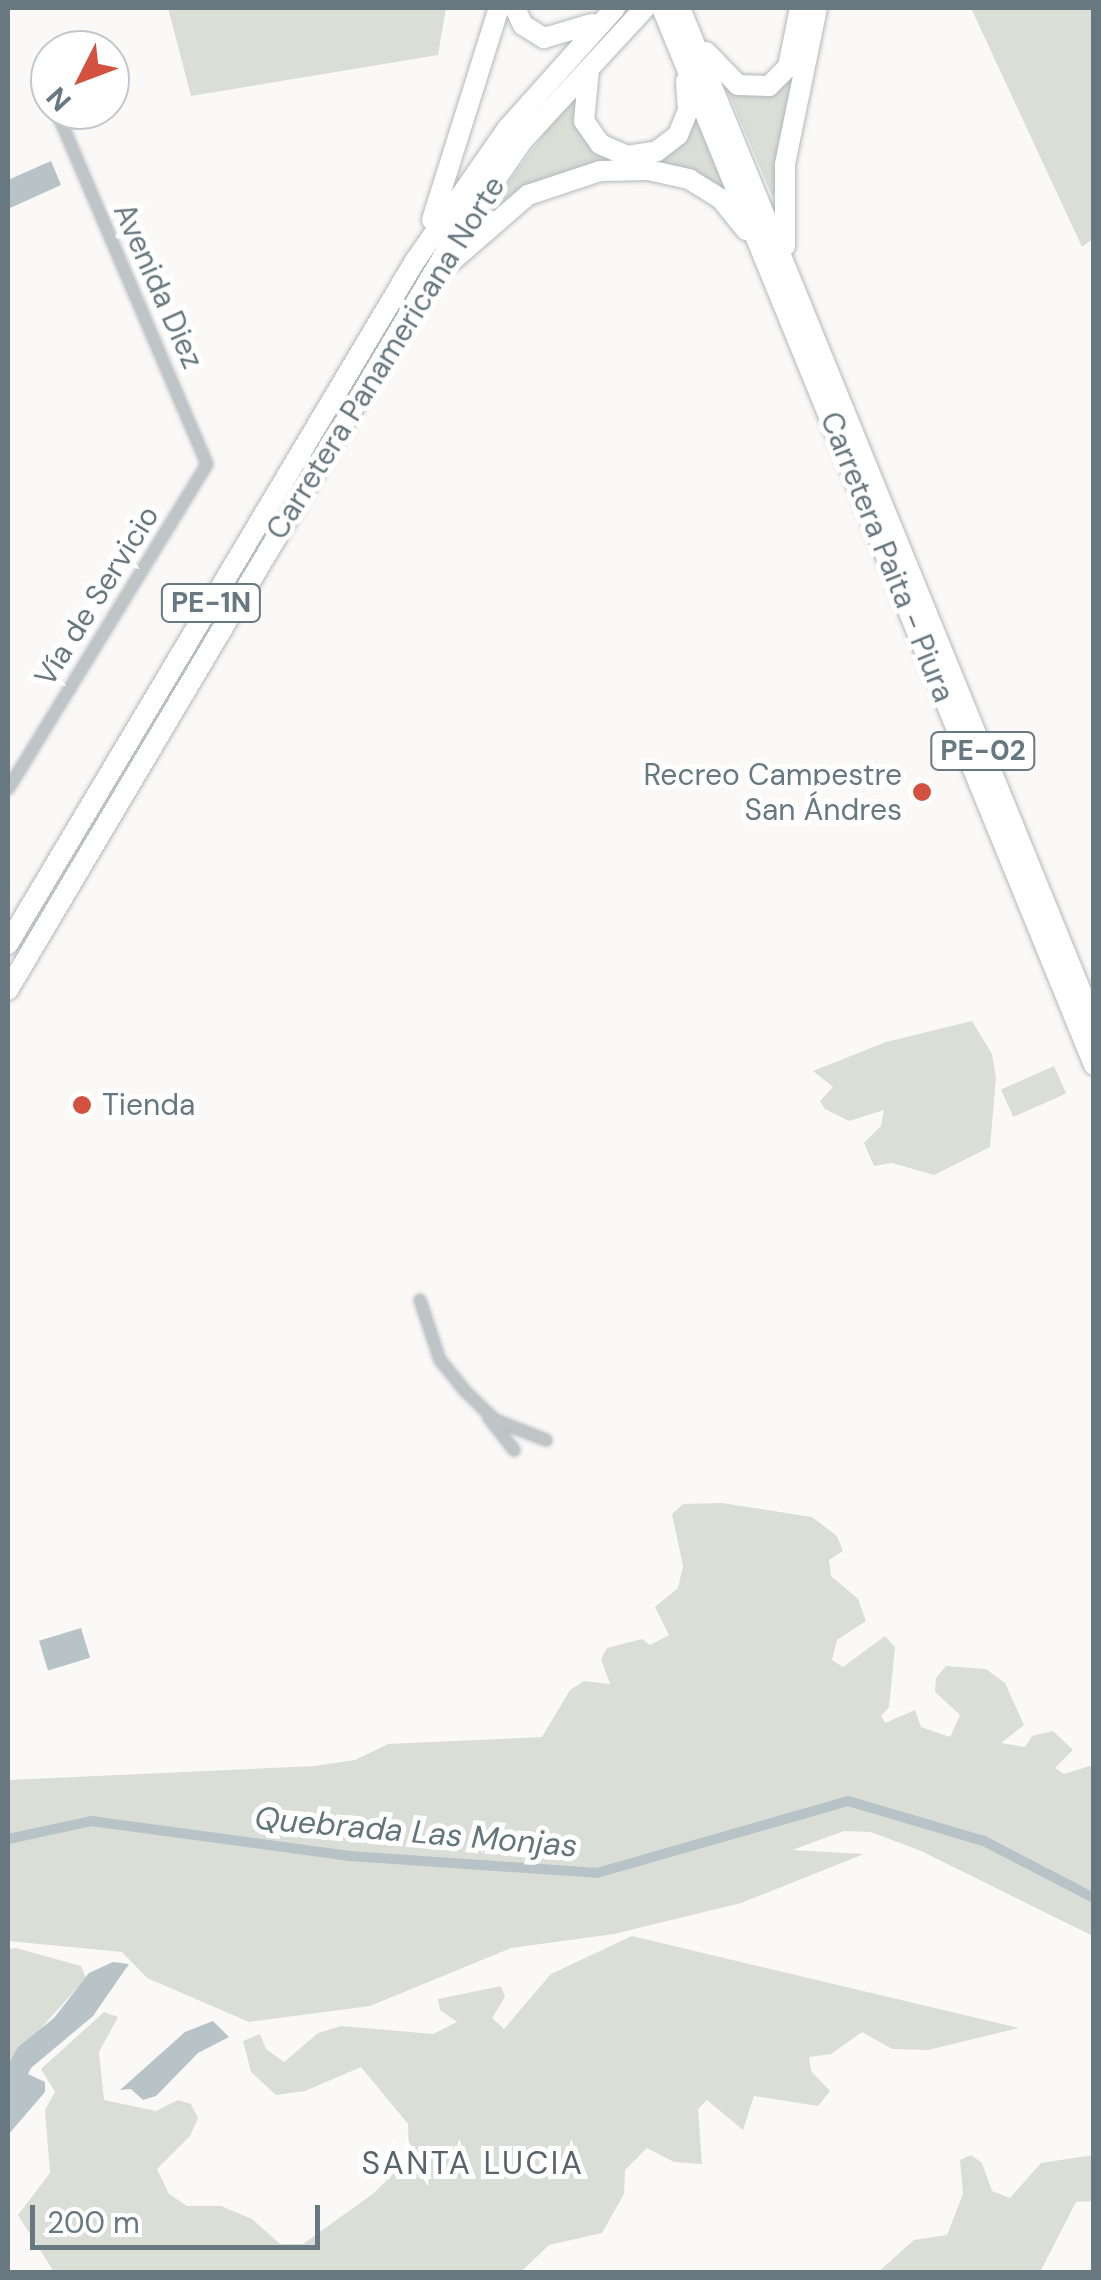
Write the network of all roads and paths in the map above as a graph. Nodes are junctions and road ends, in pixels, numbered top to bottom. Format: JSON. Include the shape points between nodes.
{"nodes":[{"id":1,"x":499,"y":8,"type":"edge"},
{"id":2,"x":515,"y":8,"type":"edge"},
{"id":3,"x":644,"y":8,"type":"edge"},
{"id":4,"x":800,"y":8,"type":"edge"},
{"id":5,"x":817,"y":8,"type":"edge"},
{"id":6,"x":675,"y":10,"type":"edge"},
{"id":7,"x":609,"y":13,"type":"edge"},
{"id":8,"x":685,"y":42,"type":"junction"},
{"id":9,"x":594,"y":56,"type":"junction"},
{"id":10,"x":65,"y":130,"type":"edge"},
{"id":11,"x":415,"y":261,"type":"junction"},
{"id":12,"x":779,"y":268,"type":"junction"},
{"id":13,"x":414,"y":304,"type":"junction"},
{"id":14,"x":198,"y":482,"type":"joint"},
{"id":15,"x":174,"y":666,"type":"junction"},
{"id":16,"x":193,"y":677,"type":"junction"},
{"id":17,"x":8,"y":789,"type":"edge"},
{"id":18,"x":8,"y":944,"type":"edge"},
{"id":19,"x":8,"y":990,"type":"edge"},
{"id":20,"x":1094,"y":1023,"type":"edge"},
{"id":21,"x":1094,"y":1065,"type":"edge"},
{"id":22,"x":420,"y":1300,"type":"dead end"},
{"id":23,"x":482,"y":1410,"type":"junction"},
{"id":24,"x":546,"y":1440,"type":"dead end"},
{"id":25,"x":514,"y":1450,"type":"dead end"}],
"edges":[{"from":1,"to":11,"type":"highway","via":[[462,138]]},
{"from":2,"to":7,"type":"highway","via":[[523,25],[544,38]]},
{"from":3,"to":9,"type":"highway","name":"Carretera Panamericana Norte","number":"PE-1N"},
{"from":4,"to":8,"type":"highway","via":[[788,67],[764,88],[733,82]]},
{"from":5,"to":12,"type":"highway","via":[[784,164]]},
{"from":6,"to":8,"type":"highway","name":"Carretera Paita - Piura","number":"PE-02"},
{"from":7,"to":11,"type":"highway","name":"Carretera Panamericana Norte","number":"PE-1N","via":[[508,129]]},
{"from":8,"to":9,"type":"highway","via":[[685,123],[670,144],[639,156],[606,148],[584,121],[582,93]]},
{"from":8,"to":12,"type":"highway","name":"Carretera Paita - Piura","number":"PE-02"},
{"from":9,"to":13,"type":"highway","name":"Carretera Panamericana Norte","number":"PE-1N","via":[[489,186]]},
{"from":10,"to":14,"type":"street","name":"Avenida Diez","via":[[206,455]]},
{"from":11,"to":15,"type":"highway","name":"Carretera Panamericana Norte","number":"PE-1N"},
{"from":12,"to":13,"type":"highway","via":[[714,192],[677,175],[620,169],[566,179],[513,204]]},
{"from":12,"to":20,"type":"highway","name":"Carretera Paita - Piura","number":"PE-02"},
{"from":12,"to":21,"type":"highway","name":"Carretera Paita - Piura","number":"PE-02"},
{"from":13,"to":16,"type":"highway","name":"Carretera Panamericana Norte","number":"PE-1N"},
{"from":14,"to":17,"type":"street","name":"Vía de Servicio"},
{"from":15,"to":16,"type":"highway"},
{"from":15,"to":18,"type":"highway","name":"Carretera Panamericana Norte","number":"PE-1N"},
{"from":16,"to":19,"type":"highway","name":"Carretera Panamericana Norte","number":"PE-1N"},
{"from":22,"to":23,"type":"street","via":[[440,1360]]},
{"from":23,"to":24,"type":"street"},
{"from":23,"to":25,"type":"street"}]}
